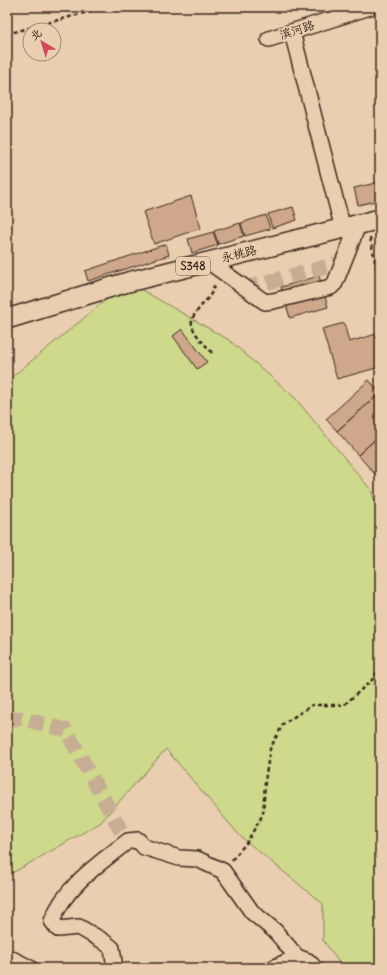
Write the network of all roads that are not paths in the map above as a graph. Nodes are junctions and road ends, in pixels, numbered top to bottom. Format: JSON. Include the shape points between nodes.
{"nodes":[{"id":1,"x":370,"y":7,"type":"edge"},
{"id":2,"x":292,"y":32,"type":"junction"},
{"id":3,"x":270,"y":39,"type":"dead end"},
{"id":4,"x":362,"y":224,"type":"edge"},
{"id":5,"x":209,"y":262,"type":"junction"},
{"id":6,"x":7,"y":320,"type":"edge"},
{"id":7,"x":297,"y":957,"type":"junction"},
{"id":8,"x":12,"y":959,"type":"dead end"},
{"id":9,"x":30,"y":968,"type":"edge"},
{"id":10,"x":115,"y":968,"type":"edge"},
{"id":11,"x":273,"y":968,"type":"edge"},
{"id":12,"x":315,"y":968,"type":"edge"}],
"edges":[{"from":1,"to":2,"type":"street","name":"滨河路"},
{"from":2,"to":3,"type":"street","name":"滨河路"},
{"from":2,"to":4,"type":"street"},
{"from":4,"to":5,"type":"main road","name":"永桃路","number":"S348"},
{"from":4,"to":5,"type":"street","via":[[335,284],[295,296],[265,302]]},
{"from":5,"to":6,"type":"main road","name":"永桃路","number":"S348","via":[[128,282]]},
{"from":7,"to":10,"type":"street","via":[[276,931],[252,912],[223,871],[197,859],[179,858],[144,847],[138,840],[128,841],[78,883],[56,908],[52,921],[58,929],[79,927],[103,940],[112,948]]},
{"from":7,"to":11,"type":"street"},
{"from":7,"to":12,"type":"street","via":[[308,961]]},
{"from":8,"to":9,"type":"street"}]}
